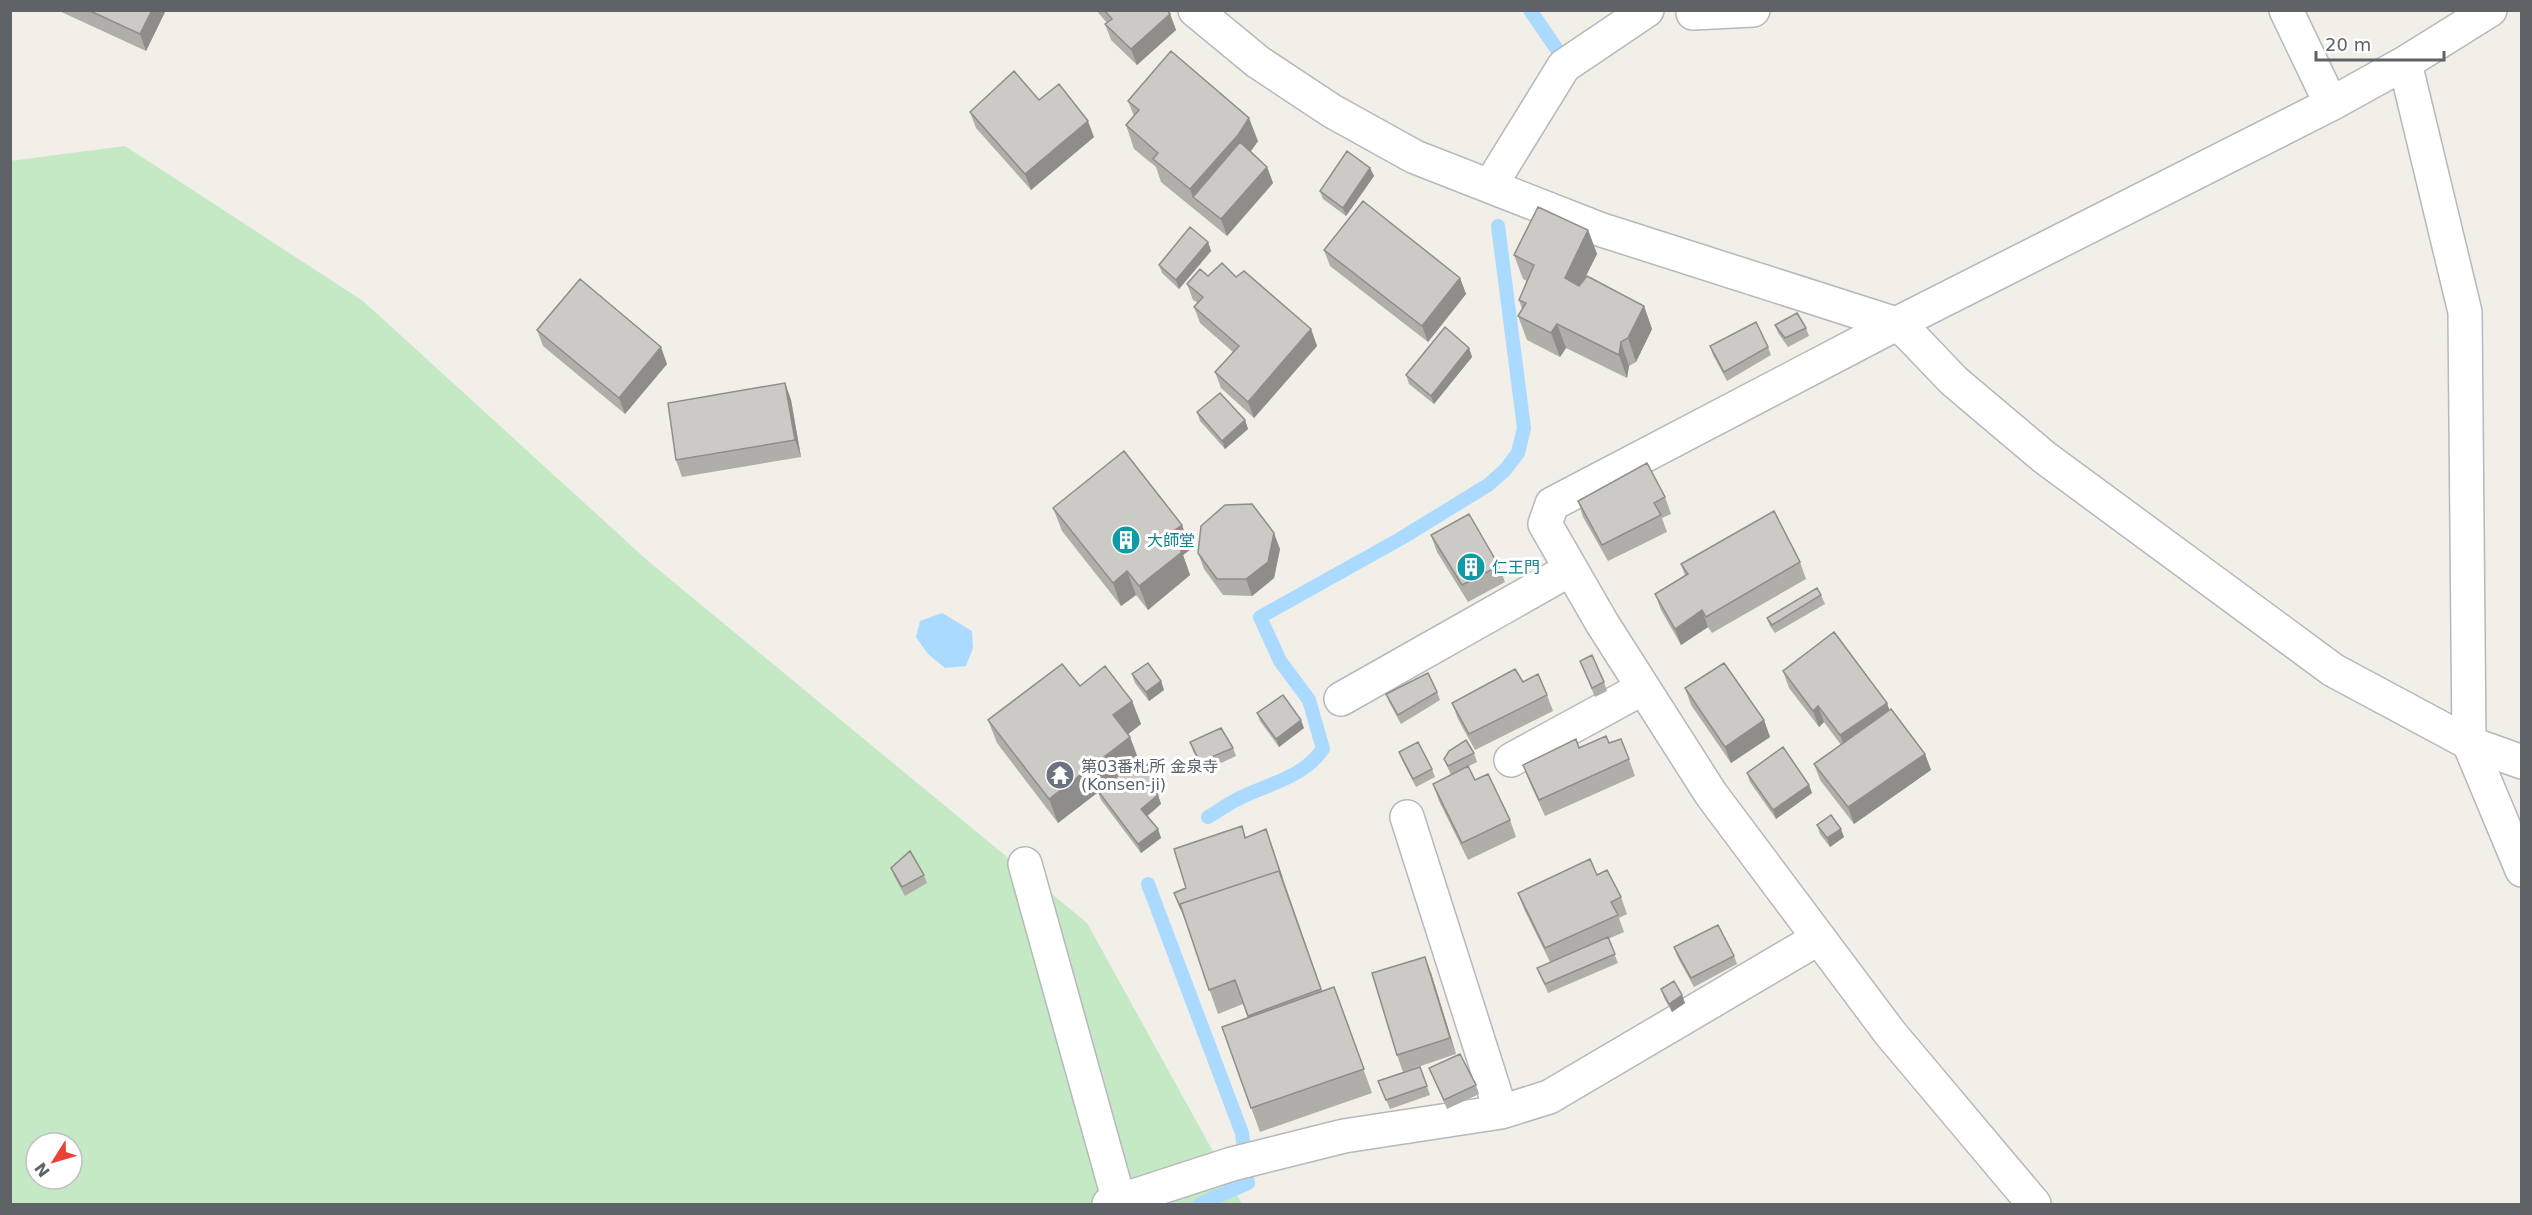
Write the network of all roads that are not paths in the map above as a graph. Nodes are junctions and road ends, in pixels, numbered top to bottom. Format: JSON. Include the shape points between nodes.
{"nodes":[{"id":1,"x":1195,"y":10,"type":"edge"},
{"id":2,"x":1647,"y":10,"type":"edge"},
{"id":3,"x":1693,"y":10,"type":"edge"},
{"id":4,"x":1753,"y":10,"type":"edge"},
{"id":5,"x":2286,"y":10,"type":"edge"},
{"id":6,"x":2490,"y":10,"type":"edge"},
{"id":7,"x":2405,"y":63,"type":"junction"},
{"id":8,"x":2331,"y":104,"type":"junction"},
{"id":9,"x":1490,"y":186,"type":"junction"},
{"id":10,"x":1896,"y":324,"type":"junction"},
{"id":11,"x":1571,"y":569,"type":"junction"},
{"id":12,"x":1643,"y":688,"type":"junction"},
{"id":13,"x":1341,"y":699,"type":"dead end"},
{"id":14,"x":2469,"y":743,"type":"junction"},
{"id":15,"x":1511,"y":760,"type":"dead end"},
{"id":16,"x":2522,"y":762,"type":"edge"},
{"id":17,"x":1407,"y":816,"type":"dead end"},
{"id":18,"x":1025,"y":864,"type":"dead end"},
{"id":19,"x":2522,"y":870,"type":"edge"},
{"id":20,"x":1819,"y":938,"type":"junction"},
{"id":21,"x":1501,"y":1112,"type":"junction"},
{"id":22,"x":1114,"y":1203,"type":"edge"},
{"id":23,"x":2034,"y":1204,"type":"edge"}],
"edges":[{"from":1,"to":9,"type":"street","via":[[1258,62],[1332,111],[1415,157]]},
{"from":2,"to":9,"type":"street","via":[[1564,66]]},
{"from":3,"to":4,"type":"street"},
{"from":5,"to":8,"type":"street"},
{"from":6,"to":7,"type":"street"},
{"from":7,"to":8,"type":"street"},
{"from":7,"to":14,"type":"street","via":[[2465,312]]},
{"from":8,"to":10,"type":"street"},
{"from":9,"to":10,"type":"street","via":[[1602,230]]},
{"from":10,"to":11,"type":"street","via":[[1552,504],[1545,524]]},
{"from":10,"to":14,"type":"street","via":[[1954,381],[2044,457],[2333,670]]},
{"from":11,"to":12,"type":"street"},
{"from":11,"to":13,"type":"street"},
{"from":12,"to":15,"type":"street"},
{"from":12,"to":20,"type":"street","via":[[1711,794]]},
{"from":14,"to":16,"type":"street"},
{"from":14,"to":19,"type":"street"},
{"from":17,"to":21,"type":"street"},
{"from":18,"to":22,"type":"street"},
{"from":20,"to":21,"type":"street","via":[[1549,1097]]},
{"from":20,"to":23,"type":"street","via":[[1890,1033]]},
{"from":21,"to":22,"type":"street","via":[[1344,1136],[1243,1162]]}]}
